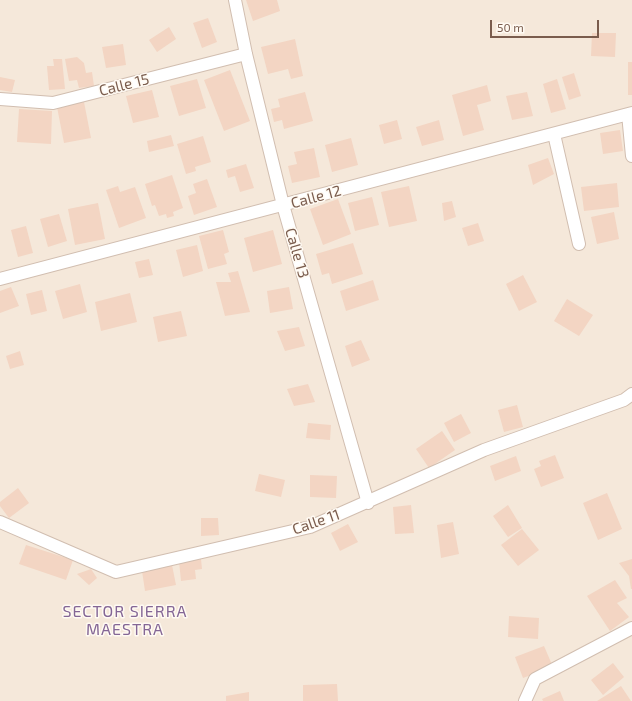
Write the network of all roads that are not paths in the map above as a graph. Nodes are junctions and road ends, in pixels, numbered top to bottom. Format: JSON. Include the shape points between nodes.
{"nodes":[{"id":1,"x":235,"y":0,"type":"edge"},
{"id":2,"x":246,"y":54,"type":"junction"},
{"id":3,"x":0,"y":99,"type":"edge"},
{"id":4,"x":630,"y":114,"type":"edge"},
{"id":5,"x":554,"y":134,"type":"junction"},
{"id":6,"x":632,"y":156,"type":"edge"},
{"id":7,"x":284,"y":205,"type":"junction"},
{"id":8,"x":580,"y":244,"type":"dead end"},
{"id":9,"x":0,"y":279,"type":"edge"},
{"id":10,"x":628,"y":397,"type":"edge"},
{"id":11,"x":368,"y":503,"type":"junction"},
{"id":12,"x":0,"y":522,"type":"edge"},
{"id":13,"x":632,"y":628,"type":"edge"},
{"id":14,"x":525,"y":701,"type":"edge"}],
"edges":[{"from":1,"to":2,"type":"street","name":"Calle 13"},
{"from":2,"to":3,"type":"street","name":"Calle 15","via":[[53,103]]},
{"from":2,"to":7,"type":"street","name":"Calle 13"},
{"from":4,"to":5,"type":"street","name":"Calle 12"},
{"from":4,"to":6,"type":"street"},
{"from":5,"to":7,"type":"street","name":"Calle 12"},
{"from":5,"to":8,"type":"street"},
{"from":7,"to":9,"type":"street","name":"Calle 12"},
{"from":7,"to":11,"type":"street","name":"Calle 13"},
{"from":10,"to":11,"type":"street","name":"Calle 11","via":[[484,450]]},
{"from":11,"to":12,"type":"street","name":"Calle 11","via":[[310,527],[116,572]]},
{"from":13,"to":14,"type":"street","via":[[535,680]]}]}
